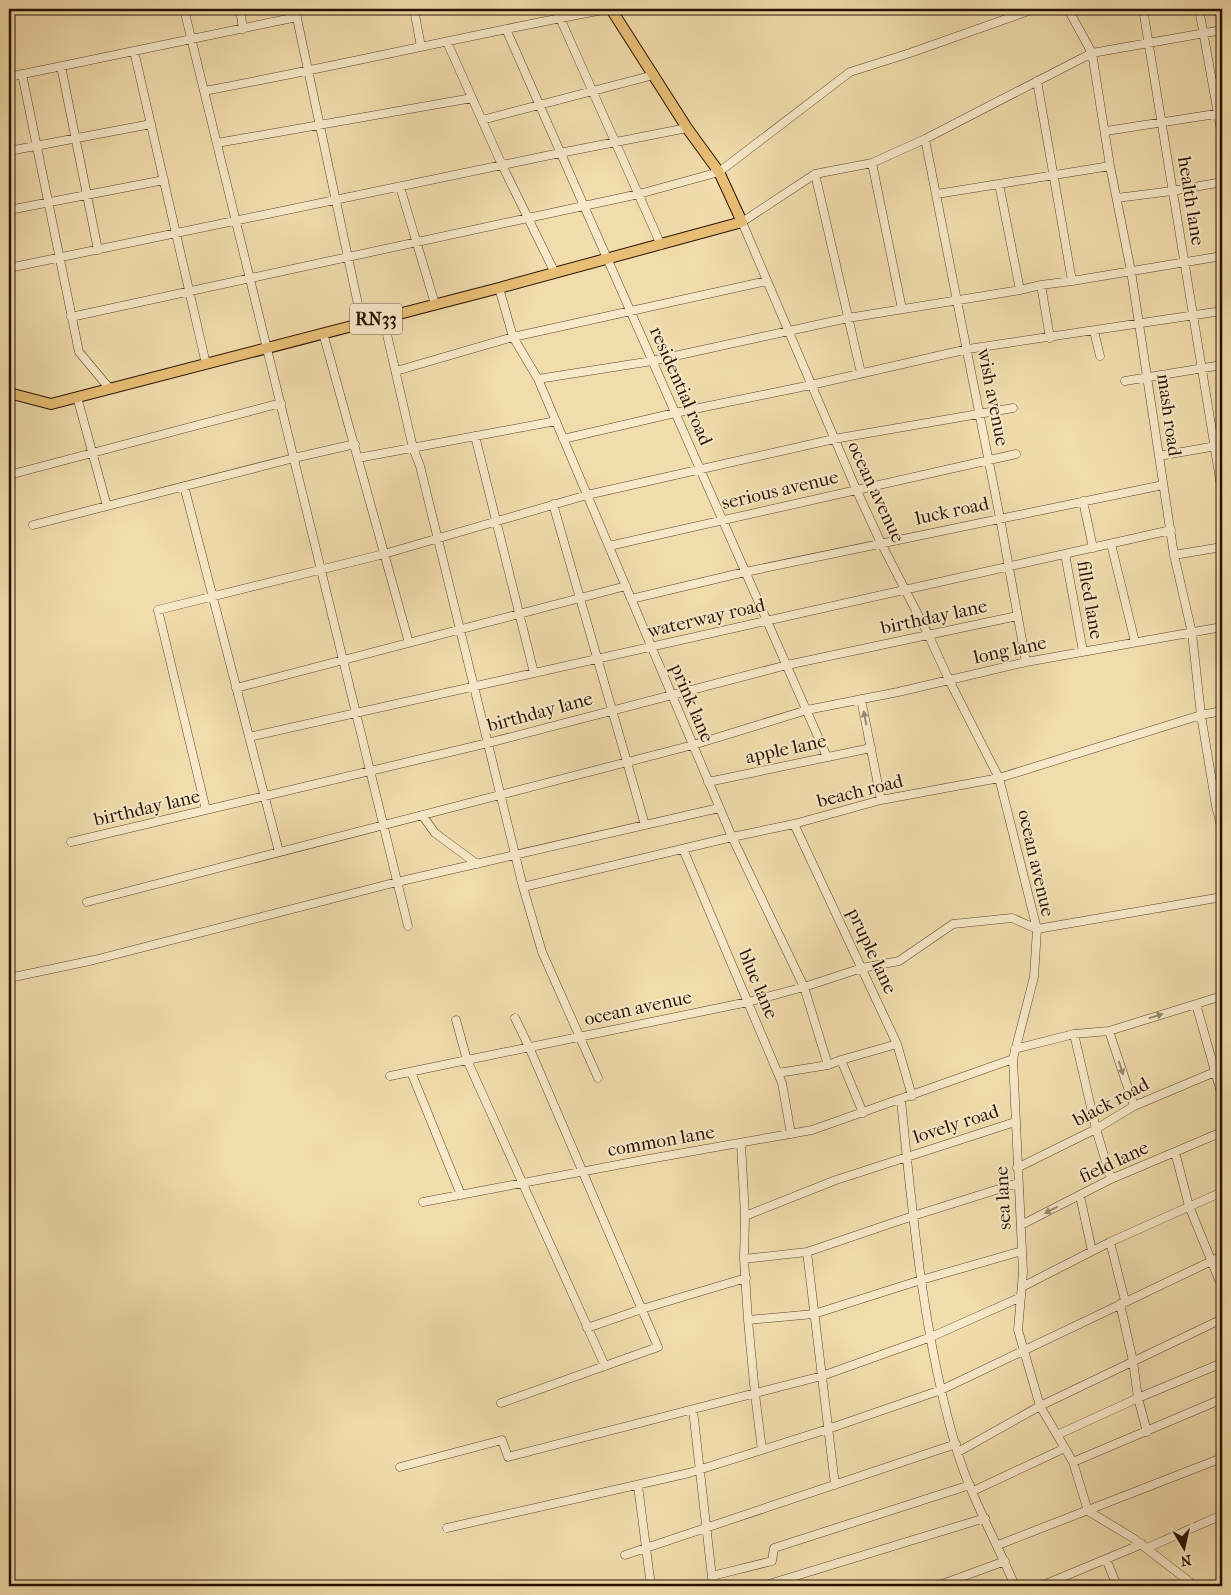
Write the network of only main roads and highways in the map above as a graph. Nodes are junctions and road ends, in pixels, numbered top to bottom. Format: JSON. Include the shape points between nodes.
{"nodes":[{"id":1,"x":610,"y":9,"type":"edge"},
{"id":2,"x":9,"y":393,"type":"edge"}],
"edges":[{"from":1,"to":2,"type":"main road","number":"RN33","via":[[687,128],[720,172],[742,222],[51,404]]}]}
